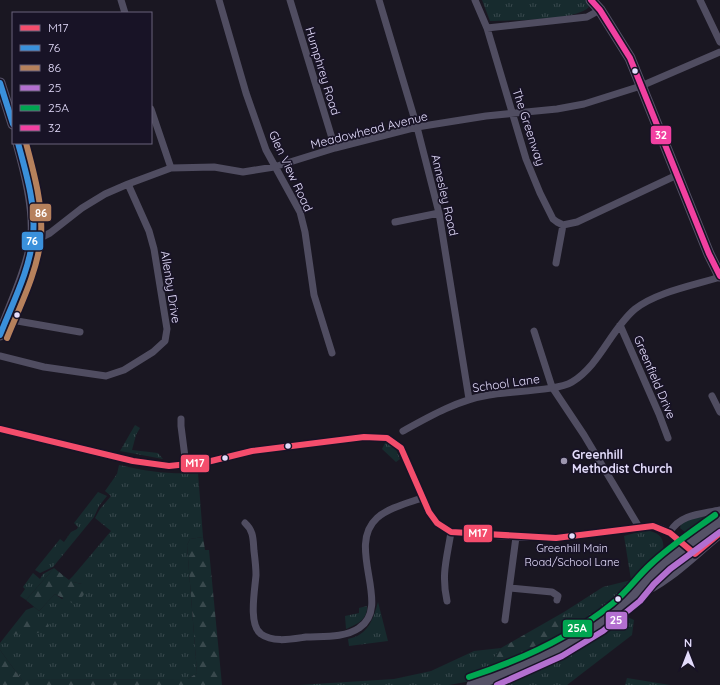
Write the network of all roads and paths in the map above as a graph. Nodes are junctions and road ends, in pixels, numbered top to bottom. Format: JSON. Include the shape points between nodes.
{"nodes":[{"id":1,"x":121,"y":0,"type":"edge"},
{"id":2,"x":219,"y":0,"type":"edge"},
{"id":3,"x":290,"y":0,"type":"edge"},
{"id":4,"x":379,"y":0,"type":"edge"},
{"id":5,"x":475,"y":0,"type":"edge"},
{"id":6,"x":591,"y":0,"type":"edge"},
{"id":7,"x":700,"y":0,"type":"edge"},
{"id":8,"x":600,"y":10,"type":"junction"},
{"id":9,"x":125,"y":12,"type":"edge"},
{"id":10,"x":487,"y":28,"type":"junction"},
{"id":11,"x":720,"y":42,"type":"edge"},
{"id":12,"x":720,"y":52,"type":"edge"},
{"id":13,"x":0,"y":83,"type":"edge"},
{"id":14,"x":641,"y":86,"type":"junction"},
{"id":15,"x":11,"y":110,"type":"edge"},
{"id":16,"x":152,"y":112,"type":"edge"},
{"id":17,"x":512,"y":113,"type":"junction"},
{"id":18,"x":417,"y":127,"type":"junction"},
{"id":19,"x":18,"y":144,"type":"edge"},
{"id":20,"x":334,"y":148,"type":"junction"},
{"id":21,"x":274,"y":167,"type":"junction"},
{"id":22,"x":171,"y":168,"type":"junction"},
{"id":23,"x":677,"y":175,"type":"junction"},
{"id":24,"x":128,"y":184,"type":"junction"},
{"id":25,"x":439,"y":213,"type":"junction"},
{"id":26,"x":395,"y":222,"type":"dead end"},
{"id":27,"x":563,"y":225,"type":"junction"},
{"id":28,"x":33,"y":236,"type":"junction"},
{"id":29,"x":556,"y":263,"type":"dead end"},
{"id":30,"x":720,"y":276,"type":"edge"},
{"id":31,"x":6,"y":319,"type":"junction"},
{"id":32,"x":620,"y":325,"type":"junction"},
{"id":33,"x":534,"y":331,"type":"dead end"},
{"id":34,"x":80,"y":332,"type":"dead end"},
{"id":35,"x":0,"y":335,"type":"edge"},
{"id":36,"x":332,"y":353,"type":"dead end"},
{"id":37,"x":0,"y":356,"type":"edge"},
{"id":38,"x":552,"y":387,"type":"junction"},
{"id":39,"x":712,"y":396,"type":"dead end"},
{"id":40,"x":469,"y":399,"type":"junction"},
{"id":41,"x":720,"y":412,"type":"edge"},
{"id":42,"x":181,"y":419,"type":"dead end"},
{"id":43,"x":1,"y":430,"type":"edge"},
{"id":44,"x":402,"y":431,"type":"dead end"},
{"id":45,"x":668,"y":438,"type":"dead end"},
{"id":46,"x":186,"y":465,"type":"junction"},
{"id":47,"x":422,"y":498,"type":"junction"},
{"id":48,"x":720,"y":510,"type":"edge"},
{"id":49,"x":720,"y":522,"type":"edge"},
{"id":50,"x":245,"y":524,"type":"dead end"},
{"id":51,"x":639,"y":527,"type":"junction"},
{"id":52,"x":451,"y":532,"type":"junction"},
{"id":53,"x":670,"y":532,"type":"junction"},
{"id":54,"x":720,"y":534,"type":"edge"},
{"id":55,"x":516,"y":537,"type":"junction"},
{"id":56,"x":686,"y":546,"type":"junction"},
{"id":57,"x":695,"y":554,"type":"junction"},
{"id":58,"x":510,"y":588,"type":"junction"},
{"id":59,"x":636,"y":594,"type":"junction"},
{"id":60,"x":557,"y":600,"type":"dead end"},
{"id":61,"x":447,"y":601,"type":"dead end"},
{"id":62,"x":505,"y":620,"type":"dead end"},
{"id":63,"x":472,"y":685,"type":"edge"}],
"edges":[{"from":1,"to":9,"type":"street"},
{"from":2,"to":21,"type":"street","name":"Glen View Road","via":[[246,94]]},
{"from":3,"to":20,"type":"street","name":"Humphrey Road"},
{"from":4,"to":18,"type":"street","name":"Annesley Road"},
{"from":5,"to":10,"type":"street","name":"The Greenway"},
{"from":6,"to":8,"type":"street"},
{"from":7,"to":11,"type":"street"},
{"from":8,"to":10,"type":"street","via":[[587,18]]},
{"from":8,"to":14,"type":"street","via":[[630,58]]},
{"from":10,"to":17,"type":"street","name":"The Greenway"},
{"from":12,"to":14,"type":"street","name":"Meadowhead Avenue"},
{"from":13,"to":15,"type":"street"},
{"from":14,"to":17,"type":"street","name":"Meadowhead Avenue","via":[[584,104]]},
{"from":14,"to":23,"type":"street"},
{"from":16,"to":22,"type":"street"},
{"from":17,"to":18,"type":"street","name":"Meadowhead Avenue"},
{"from":17,"to":27,"type":"street","name":"The Greenway","via":[[540,193],[553,219]]},
{"from":18,"to":20,"type":"street","name":"Meadowhead Avenue"},
{"from":18,"to":25,"type":"street","name":"Annesley Road"},
{"from":19,"to":28,"type":"street","via":[[28,188]]},
{"from":20,"to":21,"type":"street","name":"Meadowhead Avenue"},
{"from":21,"to":22,"type":"street","name":"Meadowhead Avenue","via":[[243,172],[214,167]]},
{"from":21,"to":36,"type":"street","name":"Glen View Road","via":[[300,212],[314,295]]},
{"from":22,"to":24,"type":"street","name":"Meadowhead Avenue"},
{"from":23,"to":27,"type":"street","via":[[578,222]]},
{"from":23,"to":30,"type":"street"},
{"from":24,"to":28,"type":"street","name":"Meadowhead Avenue","via":[[82,208],[50,233]]},
{"from":24,"to":37,"type":"street","name":"Allenby Drive","via":[[149,231],[154,249],[167,329],[164,341],[130,366],[106,376],[44,367]]},
{"from":25,"to":26,"type":"street"},
{"from":25,"to":40,"type":"street","name":"Annesley Road"},
{"from":27,"to":29,"type":"street"},
{"from":28,"to":31,"type":"street","via":[[22,277]]},
{"from":30,"to":32,"type":"street","via":[[649,300],[636,308]]},
{"from":31,"to":34,"type":"street"},
{"from":31,"to":35,"type":"street"},
{"from":32,"to":38,"type":"street","via":[[587,370],[571,383]]},
{"from":32,"to":45,"type":"street","name":"Greenfield Drive"},
{"from":33,"to":38,"type":"street"},
{"from":38,"to":40,"type":"street","name":"School Lane"},
{"from":38,"to":51,"type":"street","name":"School Lane"},
{"from":39,"to":41,"type":"street"},
{"from":40,"to":44,"type":"street","name":"School Lane"},
{"from":42,"to":46,"type":"street"},
{"from":43,"to":46,"type":"street","via":[[154,465]]},
{"from":46,"to":47,"type":"street","via":[[252,451],[380,437],[392,440],[401,448]]},
{"from":47,"to":50,"type":"street","via":[[378,517],[371,526],[365,544],[372,605],[370,615],[360,628],[344,634],[286,639],[261,634],[254,615],[256,574],[253,533]]},
{"from":47,"to":52,"type":"street","via":[[436,523]]},
{"from":48,"to":53,"type":"street","via":[[684,518],[674,525]]},
{"from":49,"to":56,"type":"street"},
{"from":51,"to":53,"type":"street","via":[[662,528]]},
{"from":51,"to":55,"type":"street","via":[[572,537]]},
{"from":52,"to":55,"type":"street"},
{"from":52,"to":61,"type":"street","via":[[443,584]]},
{"from":53,"to":56,"type":"street"},
{"from":54,"to":57,"type":"street"},
{"from":55,"to":58,"type":"street"},
{"from":56,"to":57,"type":"street"},
{"from":56,"to":59,"type":"street","via":[[648,578]]},
{"from":57,"to":59,"type":"street","via":[[654,587]]},
{"from":58,"to":60,"type":"street","via":[[552,592],[558,596]]},
{"from":58,"to":62,"type":"street"},
{"from":59,"to":63,"type":"street","via":[[550,654],[503,676]]}]}
